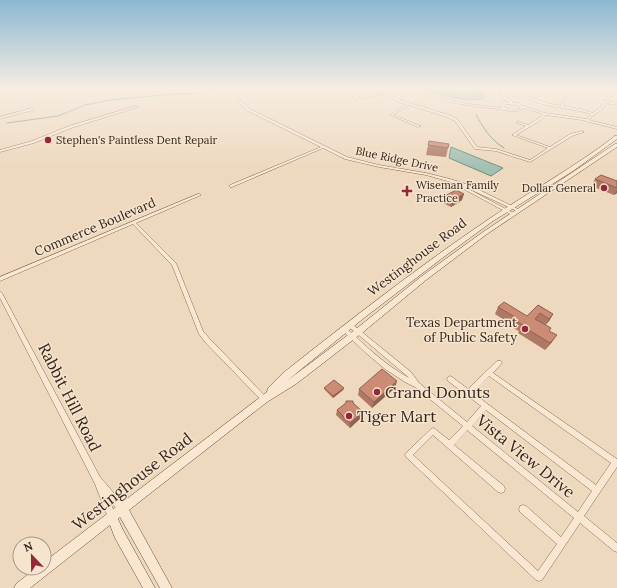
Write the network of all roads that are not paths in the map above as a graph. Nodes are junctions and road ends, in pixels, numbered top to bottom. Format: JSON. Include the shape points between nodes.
{"nodes":[{"id":1,"x":107,"y":115,"type":"edge"},
{"id":2,"x":260,"y":115,"type":"edge"},
{"id":3,"x":394,"y":115,"type":"edge"},
{"id":4,"x":446,"y":115,"type":"edge"},
{"id":5,"x":539,"y":115,"type":"edge"},
{"id":6,"x":543,"y":115,"type":"edge"},
{"id":7,"x":554,"y":115,"type":"edge"},
{"id":8,"x":593,"y":115,"type":"edge"},
{"id":9,"x":589,"y":121,"type":"junction"},
{"id":10,"x":518,"y":122,"type":"dead end"},
{"id":11,"x":535,"y":122,"type":"junction"},
{"id":12,"x":419,"y":126,"type":"dead end"},
{"id":13,"x":529,"y":126,"type":"junction"},
{"id":14,"x":617,"y":129,"type":"edge"},
{"id":15,"x":582,"y":132,"type":"dead end"},
{"id":16,"x":617,"y":137,"type":"edge"},
{"id":17,"x":617,"y":145,"type":"edge"},
{"id":18,"x":323,"y":147,"type":"junction"},
{"id":19,"x":551,"y":148,"type":"junction"},
{"id":20,"x":0,"y":151,"type":"edge"},
{"id":21,"x":231,"y":186,"type":"dead end"},
{"id":22,"x":199,"y":195,"type":"dead end"},
{"id":23,"x":512,"y":210,"type":"junction"},
{"id":24,"x":134,"y":223,"type":"junction"},
{"id":25,"x":0,"y":280,"type":"edge"},
{"id":26,"x":0,"y":293,"type":"edge"},
{"id":27,"x":347,"y":327,"type":"junction"},
{"id":28,"x":355,"y":334,"type":"junction"},
{"id":29,"x":499,"y":363,"type":"dead end"},
{"id":30,"x":489,"y":373,"type":"junction"},
{"id":31,"x":450,"y":379,"type":"dead end"},
{"id":32,"x":416,"y":385,"type":"junction"},
{"id":33,"x":468,"y":393,"type":"junction"},
{"id":34,"x":264,"y":399,"type":"junction"},
{"id":35,"x":486,"y":406,"type":"junction"},
{"id":36,"x":467,"y":426,"type":"junction"},
{"id":37,"x":449,"y":445,"type":"junction"},
{"id":38,"x":616,"y":463,"type":"edge"},
{"id":39,"x":97,"y":480,"type":"junction"},
{"id":40,"x":501,"y":489,"type":"dead end"},
{"id":41,"x":597,"y":490,"type":"junction"},
{"id":42,"x":122,"y":509,"type":"junction"},
{"id":43,"x":523,"y":509,"type":"dead end"},
{"id":44,"x":112,"y":517,"type":"junction"},
{"id":45,"x":579,"y":518,"type":"junction"},
{"id":46,"x":562,"y":543,"type":"junction"},
{"id":47,"x":617,"y":548,"type":"edge"},
{"id":48,"x":20,"y":588,"type":"edge"},
{"id":49,"x":149,"y":588,"type":"edge"},
{"id":50,"x":166,"y":588,"type":"edge"}],
"edges":[{"from":1,"to":20,"type":"street"},
{"from":2,"to":18,"type":"street","name":"Blue Ridge Drive"},
{"from":3,"to":12,"type":"street"},
{"from":4,"to":19,"type":"street","via":[[456,120],[476,148],[496,150],[530,161]]},
{"from":5,"to":11,"type":"street"},
{"from":6,"to":11,"type":"street"},
{"from":7,"to":9,"type":"street"},
{"from":8,"to":9,"type":"street"},
{"from":9,"to":14,"type":"street"},
{"from":10,"to":13,"type":"street"},
{"from":11,"to":13,"type":"street"},
{"from":13,"to":19,"type":"street","via":[[514,135]]},
{"from":15,"to":19,"type":"street","via":[[571,135]]},
{"from":16,"to":23,"type":"main road","name":"Westinghouse Road"},
{"from":17,"to":23,"type":"main road","name":"Westinghouse Road"},
{"from":18,"to":21,"type":"street"},
{"from":18,"to":23,"type":"street","name":"Blue Ridge Drive","via":[[360,162],[455,182],[464,189]]},
{"from":22,"to":24,"type":"street","name":"Commerce Boulevard"},
{"from":23,"to":27,"type":"main road","name":"Westinghouse Road","via":[[416,273]]},
{"from":23,"to":28,"type":"main road","name":"Westinghouse Road"},
{"from":24,"to":25,"type":"street","name":"Commerce Boulevard"},
{"from":24,"to":34,"type":"street","via":[[174,264],[201,332]]},
{"from":26,"to":39,"type":"street","name":"Rabbit Hill Road"},
{"from":27,"to":28,"type":"street","name":"Vista View Drive"},
{"from":27,"to":34,"type":"main road","name":"Westinghouse Road","via":[[286,376]]},
{"from":28,"to":32,"type":"street","name":"Vista View Drive","via":[[406,381]]},
{"from":28,"to":32,"type":"street","name":"Vista View Drive","via":[[409,374]]},
{"from":28,"to":34,"type":"main road","name":"Westinghouse Road","via":[[293,381]]},
{"from":29,"to":30,"type":"street"},
{"from":30,"to":33,"type":"street"},
{"from":30,"to":38,"type":"street"},
{"from":31,"to":33,"type":"street"},
{"from":32,"to":36,"type":"street","name":"Vista View Drive"},
{"from":33,"to":35,"type":"street"},
{"from":34,"to":42,"type":"main road","name":"Westinghouse Road"},
{"from":35,"to":36,"type":"street"},
{"from":35,"to":41,"type":"street"},
{"from":36,"to":37,"type":"street"},
{"from":36,"to":45,"type":"street","name":"Vista View Drive"},
{"from":37,"to":40,"type":"street"},
{"from":37,"to":46,"type":"street","via":[[433,430],[408,455],[539,577]]},
{"from":38,"to":41,"type":"street"},
{"from":39,"to":42,"type":"street","name":"Rabbit Hill Road"},
{"from":39,"to":44,"type":"street"},
{"from":41,"to":45,"type":"street"},
{"from":42,"to":44,"type":"main road","name":"Westinghouse Road"},
{"from":42,"to":50,"type":"main road"},
{"from":43,"to":46,"type":"street"},
{"from":44,"to":48,"type":"main road","name":"Westinghouse Road"},
{"from":44,"to":49,"type":"main road"},
{"from":45,"to":46,"type":"street"},
{"from":45,"to":47,"type":"street","name":"Vista View Drive"}]}
